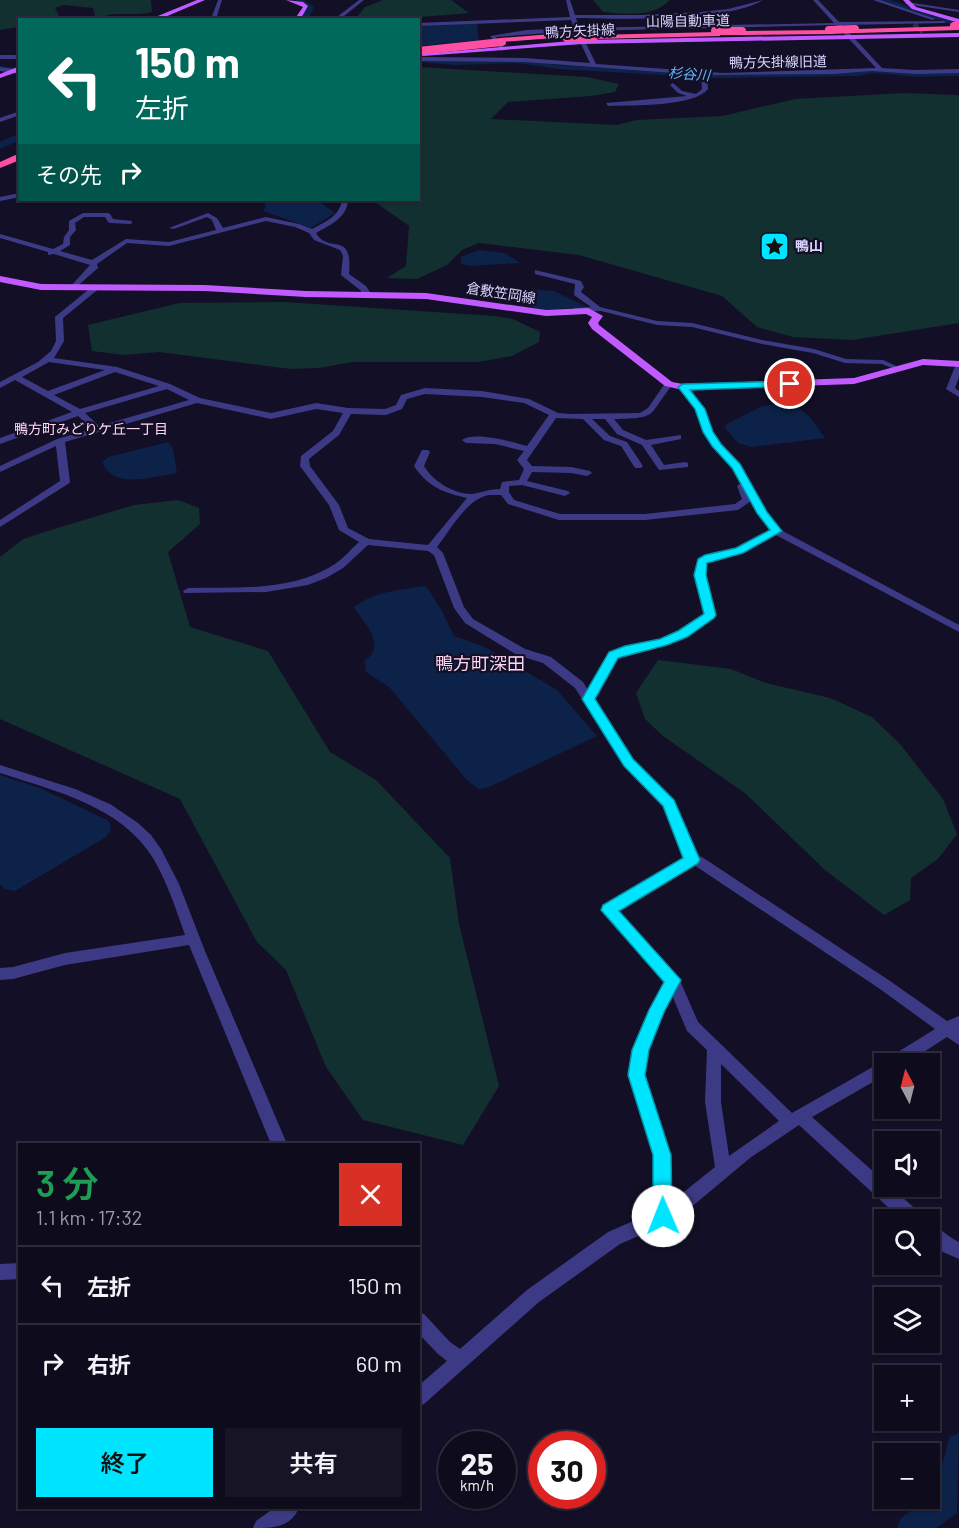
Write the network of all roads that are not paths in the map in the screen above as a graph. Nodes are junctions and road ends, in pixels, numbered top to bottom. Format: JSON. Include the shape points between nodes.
{"nodes":[{"id":1,"x":202,"y":0,"type":"edge"},
{"id":2,"x":220,"y":0,"type":"edge"},
{"id":3,"x":289,"y":0,"type":"edge"},
{"id":4,"x":362,"y":0,"type":"edge"},
{"id":5,"x":568,"y":0,"type":"edge"},
{"id":6,"x":761,"y":0,"type":"edge"},
{"id":7,"x":815,"y":0,"type":"edge"},
{"id":8,"x":875,"y":0,"type":"edge"},
{"id":9,"x":908,"y":4,"type":"edge"},
{"id":10,"x":898,"y":7,"type":"junction"},
{"id":11,"x":959,"y":11,"type":"edge"},
{"id":12,"x":712,"y":12,"type":"junction"},
{"id":13,"x":573,"y":17,"type":"junction"},
{"id":14,"x":156,"y":18,"type":"edge"},
{"id":15,"x":213,"y":18,"type":"edge"},
{"id":16,"x":299,"y":18,"type":"edge"},
{"id":17,"x":338,"y":18,"type":"edge"},
{"id":18,"x":944,"y":22,"type":"junction"},
{"id":19,"x":420,"y":25,"type":"edge"},
{"id":20,"x":838,"y":25,"type":"junction"},
{"id":21,"x":958,"y":25,"type":"edge"},
{"id":22,"x":724,"y":27,"type":"junction"},
{"id":23,"x":576,"y":30,"type":"junction"},
{"id":24,"x":959,"y":35,"type":"edge"},
{"id":25,"x":848,"y":36,"type":"junction"},
{"id":26,"x":733,"y":38,"type":"junction"},
{"id":27,"x":582,"y":42,"type":"junction"},
{"id":28,"x":501,"y":44,"type":"junction"},
{"id":29,"x":420,"y":51,"type":"edge"},
{"id":30,"x":0,"y":57,"type":"edge"},
{"id":31,"x":18,"y":57,"type":"edge"},
{"id":32,"x":420,"y":59,"type":"edge"},
{"id":33,"x":594,"y":66,"type":"junction"},
{"id":34,"x":0,"y":69,"type":"edge"},
{"id":35,"x":880,"y":69,"type":"junction"},
{"id":36,"x":18,"y":70,"type":"edge"},
{"id":37,"x":959,"y":71,"type":"edge"},
{"id":38,"x":900,"y":74,"type":"dead end"},
{"id":39,"x":704,"y":75,"type":"junction"},
{"id":40,"x":0,"y":76,"type":"edge"},
{"id":41,"x":959,"y":78,"type":"edge"},
{"id":42,"x":673,"y":85,"type":"dead end"},
{"id":43,"x":695,"y":97,"type":"junction"},
{"id":44,"x":608,"y":104,"type":"dead end"},
{"id":45,"x":18,"y":114,"type":"edge"},
{"id":46,"x":2,"y":118,"type":"edge"},
{"id":47,"x":18,"y":155,"type":"edge"},
{"id":48,"x":0,"y":163,"type":"edge"},
{"id":49,"x":18,"y":195,"type":"edge"},
{"id":50,"x":0,"y":199,"type":"edge"},
{"id":51,"x":345,"y":201,"type":"edge"},
{"id":52,"x":130,"y":222,"type":"dead end"},
{"id":53,"x":172,"y":228,"type":"dead end"},
{"id":54,"x":221,"y":232,"type":"junction"},
{"id":55,"x":312,"y":232,"type":"junction"},
{"id":56,"x":0,"y":236,"type":"edge"},
{"id":57,"x":51,"y":253,"type":"junction"},
{"id":58,"x":93,"y":263,"type":"junction"},
{"id":59,"x":538,"y":272,"type":"dead end"},
{"id":60,"x":0,"y":279,"type":"edge"},
{"id":61,"x":74,"y":287,"type":"junction"},
{"id":62,"x":98,"y":287,"type":"junction"},
{"id":63,"x":368,"y":295,"type":"junction"},
{"id":64,"x":597,"y":308,"type":"junction"},
{"id":65,"x":546,"y":313,"type":"junction"},
{"id":66,"x":47,"y":359,"type":"junction"},
{"id":67,"x":959,"y":365,"type":"edge"},
{"id":68,"x":114,"y":369,"type":"junction"},
{"id":69,"x":899,"y":369,"type":"junction"},
{"id":70,"x":14,"y":376,"type":"junction"},
{"id":71,"x":669,"y":384,"type":"junction"},
{"id":72,"x":0,"y":385,"type":"edge"},
{"id":73,"x":167,"y":386,"type":"junction"},
{"id":74,"x":683,"y":387,"type":"junction"},
{"id":75,"x":49,"y":394,"type":"junction"},
{"id":76,"x":959,"y":394,"type":"edge"},
{"id":77,"x":197,"y":400,"type":"junction"},
{"id":78,"x":348,"y":411,"type":"junction"},
{"id":79,"x":79,"y":412,"type":"junction"},
{"id":80,"x":607,"y":416,"type":"junction"},
{"id":81,"x":552,"y":417,"type":"dead end"},
{"id":82,"x":586,"y":418,"type":"junction"},
{"id":83,"x":97,"y":429,"type":"junction"},
{"id":84,"x":678,"y":437,"type":"dead end"},
{"id":85,"x":0,"y":440,"type":"edge"},
{"id":86,"x":466,"y":440,"type":"dead end"},
{"id":87,"x":60,"y":441,"type":"junction"},
{"id":88,"x":645,"y":443,"type":"junction"},
{"id":89,"x":529,"y":449,"type":"junction"},
{"id":90,"x":424,"y":452,"type":"dead end"},
{"id":91,"x":685,"y":465,"type":"dead end"},
{"id":92,"x":638,"y":466,"type":"dead end"},
{"id":93,"x":0,"y":469,"type":"edge"},
{"id":94,"x":529,"y":469,"type":"junction"},
{"id":95,"x":587,"y":473,"type":"dead end"},
{"id":96,"x":744,"y":479,"type":"junction"},
{"id":97,"x":522,"y":482,"type":"junction"},
{"id":98,"x":504,"y":492,"type":"junction"},
{"id":99,"x":566,"y":493,"type":"dead end"},
{"id":100,"x":474,"y":497,"type":"junction"},
{"id":101,"x":0,"y":524,"type":"edge"},
{"id":102,"x":776,"y":531,"type":"junction"},
{"id":103,"x":367,"y":542,"type":"junction"},
{"id":104,"x":431,"y":548,"type":"junction"},
{"id":105,"x":188,"y":591,"type":"dead end"},
{"id":106,"x":959,"y":629,"type":"edge"},
{"id":107,"x":588,"y":699,"type":"junction"},
{"id":108,"x":0,"y":769,"type":"edge"},
{"id":109,"x":692,"y":860,"type":"junction"},
{"id":110,"x":193,"y":939,"type":"junction"},
{"id":111,"x":0,"y":974,"type":"edge"},
{"id":112,"x":673,"y":980,"type":"junction"},
{"id":113,"x":955,"y":1030,"type":"edge"},
{"id":114,"x":714,"y":1048,"type":"junction"},
{"id":115,"x":912,"y":1053,"type":"edge"},
{"id":116,"x":874,"y":1073,"type":"edge"},
{"id":117,"x":796,"y":1119,"type":"junction"},
{"id":118,"x":279,"y":1143,"type":"edge"},
{"id":119,"x":723,"y":1171,"type":"junction"},
{"id":120,"x":902,"y":1209,"type":"edge"},
{"id":121,"x":663,"y":1216,"type":"junction"},
{"id":122,"x":940,"y":1241,"type":"edge"},
{"id":123,"x":959,"y":1251,"type":"edge"},
{"id":124,"x":18,"y":1271,"type":"edge"},
{"id":125,"x":0,"y":1272,"type":"edge"},
{"id":126,"x":420,"y":1322,"type":"edge"},
{"id":127,"x":461,"y":1360,"type":"junction"},
{"id":128,"x":420,"y":1396,"type":"edge"},
{"id":129,"x":288,"y":1509,"type":"edge"},
{"id":130,"x":263,"y":1528,"type":"edge"}],
"edges":[{"from":1,"to":14,"type":"main road"},
{"from":2,"to":15,"type":"street"},
{"from":3,"to":16,"type":"main road","via":[[306,7]]},
{"from":4,"to":17,"type":"street"},
{"from":5,"to":13,"type":"street"},
{"from":6,"to":12,"type":"street","via":[[755,5]]},
{"from":7,"to":20,"type":"street"},
{"from":8,"to":10,"type":"street"},
{"from":9,"to":10,"type":"street"},
{"from":9,"to":11,"type":"street"},
{"from":9,"to":21,"type":"main road"},
{"from":10,"to":18,"type":"street"},
{"from":12,"to":13,"type":"street","via":[[650,18]]},
{"from":12,"to":22,"type":"street"},
{"from":13,"to":19,"type":"street"},
{"from":13,"to":23,"type":"street"},
{"from":18,"to":20,"type":"street"},
{"from":18,"to":21,"type":"street"},
{"from":20,"to":22,"type":"street"},
{"from":20,"to":25,"type":"street"},
{"from":21,"to":28,"type":"highway","name":"山陽自動車道","bridge":true,"via":[[593,35]]},
{"from":22,"to":23,"type":"street"},
{"from":22,"to":26,"type":"street"},
{"from":23,"to":27,"type":"street"},
{"from":23,"to":28,"type":"street","via":[[492,37]]},
{"from":24,"to":25,"type":"main road","name":"鴨方矢掛線"},
{"from":25,"to":26,"type":"main road","name":"鴨方矢掛線"},
{"from":25,"to":35,"type":"street"},
{"from":26,"to":27,"type":"main road","name":"鴨方矢掛線"},
{"from":27,"to":28,"type":"main road","name":"鴨方矢掛線"},
{"from":27,"to":33,"type":"street"},
{"from":28,"to":29,"type":"highway","name":"山陽自動車道","bridge":true},
{"from":30,"to":31,"type":"street"},
{"from":32,"to":33,"type":"street","name":"鴨方矢掛線旧道","via":[[525,60]]},
{"from":33,"to":39,"type":"street","name":"鴨方矢掛線旧道"},
{"from":34,"to":36,"type":"street"},
{"from":35,"to":37,"type":"street","name":"鴨方矢掛線旧道"},
{"from":35,"to":39,"type":"street","name":"鴨方矢掛線旧道"},
{"from":36,"to":40,"type":"main road"},
{"from":38,"to":41,"type":"street"},
{"from":39,"to":43,"type":"street","via":[[707,87]]},
{"from":42,"to":43,"type":"street"},
{"from":43,"to":44,"type":"street"},
{"from":45,"to":46,"type":"street"},
{"from":47,"to":48,"type":"highway"},
{"from":49,"to":50,"type":"street"},
{"from":51,"to":55,"type":"street","via":[[340,214]]},
{"from":52,"to":57,"type":"street","via":[[114,223],[104,214],[83,215],[71,222],[73,230],[66,245]]},
{"from":53,"to":54,"type":"street","via":[[208,215],[215,219]]},
{"from":54,"to":55,"type":"street","via":[[266,219]]},
{"from":54,"to":58,"type":"street","via":[[169,244],[126,241]]},
{"from":55,"to":63,"type":"street","via":[[316,239],[346,252],[345,275]]},
{"from":56,"to":57,"type":"street"},
{"from":57,"to":58,"type":"street"},
{"from":58,"to":61,"type":"street","via":[[95,266]]},
{"from":59,"to":64,"type":"street","via":[[578,283],[577,292]]},
{"from":60,"to":61,"type":"main road","name":"倉敷笠岡線","via":[[41,287]]},
{"from":61,"to":62,"type":"main road","name":"倉敷笠岡線"},
{"from":62,"to":63,"type":"main road","name":"倉敷笠岡線"},
{"from":62,"to":66,"type":"street","via":[[59,317],[59,346]]},
{"from":63,"to":65,"type":"main road","name":"倉敷笠岡線","via":[[456,299]]},
{"from":64,"to":65,"type":"street"},
{"from":64,"to":69,"type":"street","via":[[667,325],[692,325],[814,351],[845,361],[883,362]]},
{"from":65,"to":71,"type":"main road","name":"倉敷笠岡線","via":[[594,313],[598,316],[595,327]]},
{"from":66,"to":68,"type":"street"},
{"from":66,"to":70,"type":"street"},
{"from":67,"to":69,"type":"main road","name":"倉敷笠岡線","via":[[923,363]]},
{"from":67,"to":76,"type":"street","via":[[950,388]]},
{"from":68,"to":73,"type":"street"},
{"from":68,"to":75,"type":"street"},
{"from":69,"to":74,"type":"main road","name":"倉敷笠岡線","via":[[854,381]]},
{"from":70,"to":72,"type":"street"},
{"from":70,"to":75,"type":"street"},
{"from":71,"to":74,"type":"main road","name":"倉敷笠岡線"},
{"from":71,"to":80,"type":"street","via":[[648,414]]},
{"from":73,"to":77,"type":"street"},
{"from":73,"to":79,"type":"street"},
{"from":74,"to":96,"type":"street","via":[[700,409],[717,446]]},
{"from":75,"to":79,"type":"street"},
{"from":77,"to":78,"type":"street","via":[[271,417],[316,406]]},
{"from":77,"to":83,"type":"street"},
{"from":78,"to":82,"type":"street","via":[[392,411],[404,397],[438,391],[512,397],[556,415]]},
{"from":78,"to":103,"type":"street","via":[[338,434],[304,458],[305,466],[333,505],[344,530]]},
{"from":79,"to":83,"type":"street"},
{"from":79,"to":85,"type":"street"},
{"from":80,"to":82,"type":"street"},
{"from":80,"to":88,"type":"street","via":[[620,432]]},
{"from":81,"to":89,"type":"street"},
{"from":82,"to":92,"type":"street","via":[[607,438],[624,444]]},
{"from":83,"to":87,"type":"street"},
{"from":84,"to":88,"type":"street"},
{"from":86,"to":89,"type":"street","via":[[495,441]]},
{"from":87,"to":93,"type":"street"},
{"from":87,"to":101,"type":"street","via":[[65,482]]},
{"from":88,"to":91,"type":"street","via":[[662,468]]},
{"from":89,"to":94,"type":"street","via":[[522,460]]},
{"from":90,"to":100,"type":"street","via":[[419,466],[430,481],[442,491]]},
{"from":94,"to":95,"type":"street"},
{"from":94,"to":97,"type":"street"},
{"from":96,"to":98,"type":"street","via":[[740,483],[747,500],[738,507],[645,517],[559,517],[511,502]]},
{"from":96,"to":102,"type":"street"},
{"from":97,"to":98,"type":"street","via":[[505,484]]},
{"from":97,"to":99,"type":"street"},
{"from":98,"to":100,"type":"street"},
{"from":100,"to":104,"type":"street"},
{"from":102,"to":106,"type":"street"},
{"from":102,"to":107,"type":"street","via":[[739,551],[702,562],[700,575],[710,615],[683,634],[613,655]]},
{"from":103,"to":104,"type":"street"},
{"from":103,"to":105,"type":"street","via":[[340,565],[306,582],[286,587]]},
{"from":104,"to":107,"type":"street","via":[[438,553],[459,608],[469,621],[521,652],[547,660],[579,685]]},
{"from":107,"to":109,"type":"street","via":[[629,763],[669,804]]},
{"from":108,"to":110,"type":"street","via":[[84,799],[133,825],[169,873]]},
{"from":109,"to":112,"type":"street","via":[[609,910]]},
{"from":109,"to":113,"type":"street"},
{"from":110,"to":111,"type":"street","via":[[65,959]]},
{"from":110,"to":118,"type":"street"},
{"from":112,"to":114,"type":"street","via":[[692,1026]]},
{"from":112,"to":121,"type":"street","via":[[641,1050],[637,1075],[662,1155]]},
{"from":113,"to":115,"type":"street"},
{"from":114,"to":117,"type":"street"},
{"from":114,"to":119,"type":"street","via":[[713,1102]]},
{"from":116,"to":117,"type":"street"},
{"from":117,"to":119,"type":"street"},
{"from":117,"to":120,"type":"street"},
{"from":119,"to":121,"type":"street"},
{"from":121,"to":127,"type":"street","via":[[614,1238],[533,1296]]},
{"from":122,"to":123,"type":"street"},
{"from":124,"to":125,"type":"street"},
{"from":126,"to":127,"type":"street"},
{"from":127,"to":128,"type":"street"},
{"from":129,"to":130,"type":"street"}]}
